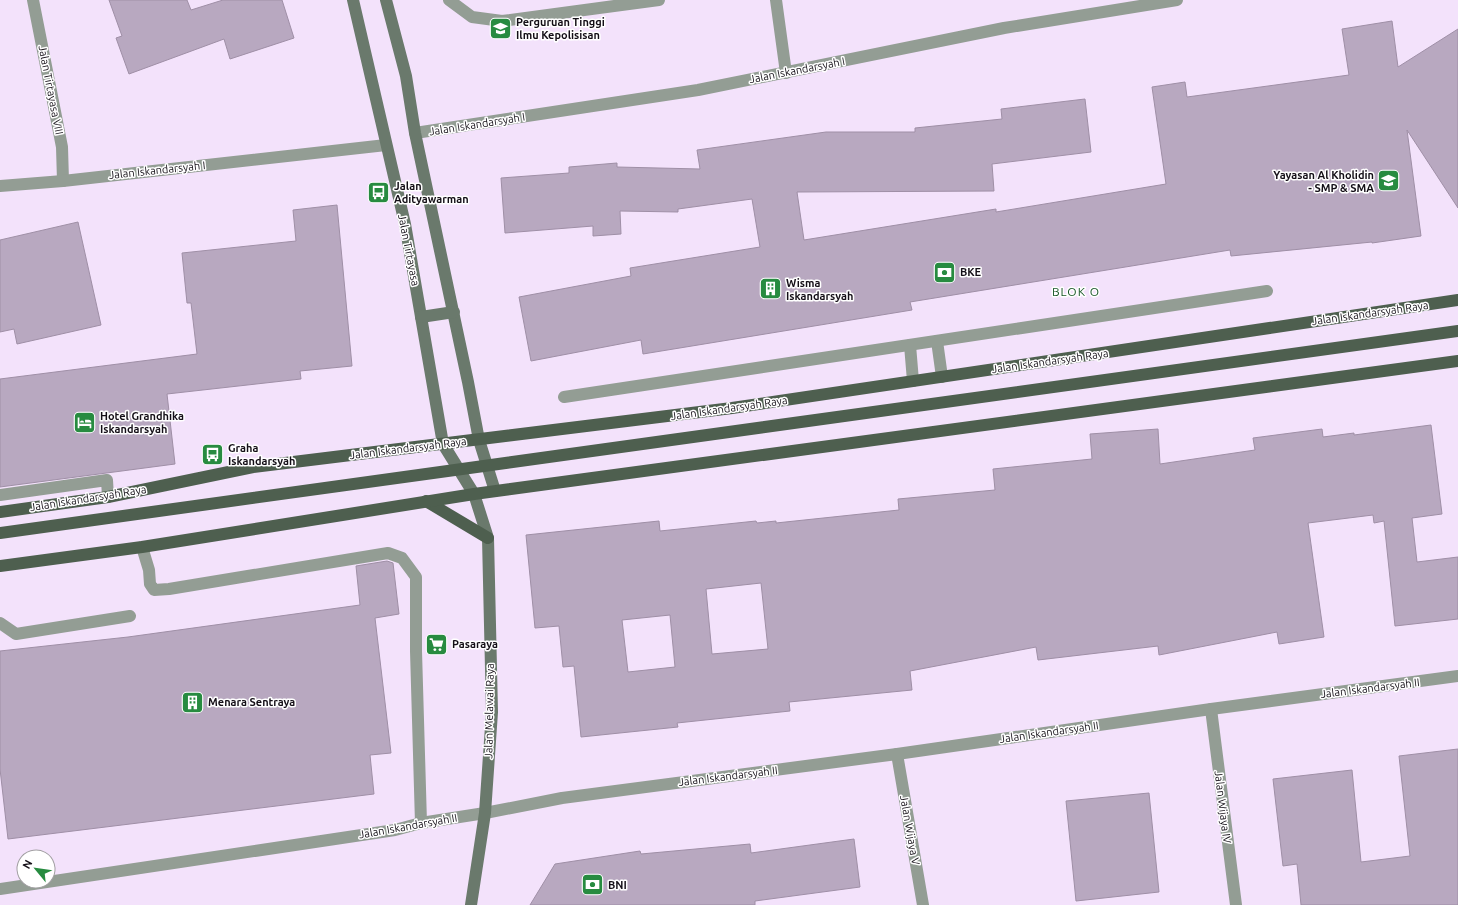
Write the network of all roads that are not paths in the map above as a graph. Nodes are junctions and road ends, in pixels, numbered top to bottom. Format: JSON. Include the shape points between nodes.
{"nodes":[{"id":1,"x":33,"y":0,"type":"edge"},
{"id":2,"x":353,"y":0,"type":"edge"},
{"id":3,"x":386,"y":0,"type":"edge"},
{"id":4,"x":449,"y":0,"type":"edge"},
{"id":5,"x":659,"y":0,"type":"edge"},
{"id":6,"x":776,"y":0,"type":"edge"},
{"id":7,"x":1177,"y":0,"type":"edge"},
{"id":8,"x":786,"y":73,"type":"junction"},
{"id":9,"x":416,"y":133,"type":"junction"},
{"id":10,"x":386,"y":145,"type":"junction"},
{"id":11,"x":63,"y":181,"type":"junction"},
{"id":12,"x":0,"y":186,"type":"edge"},
{"id":13,"x":1267,"y":291,"type":"dead end"},
{"id":14,"x":1458,"y":300,"type":"edge"},
{"id":15,"x":454,"y":312,"type":"junction"},
{"id":16,"x":421,"y":318,"type":"junction"},
{"id":17,"x":1458,"y":331,"type":"edge"},
{"id":18,"x":937,"y":341,"type":"junction"},
{"id":19,"x":910,"y":345,"type":"junction"},
{"id":20,"x":1458,"y":361,"type":"edge"},
{"id":21,"x":942,"y":377,"type":"junction"},
{"id":22,"x":913,"y":381,"type":"junction"},
{"id":23,"x":564,"y":397,"type":"dead end"},
{"id":24,"x":479,"y":440,"type":"junction"},
{"id":25,"x":443,"y":444,"type":"junction"},
{"id":26,"x":495,"y":492,"type":"junction"},
{"id":27,"x":474,"y":494,"type":"junction"},
{"id":28,"x":0,"y":495,"type":"edge"},
{"id":29,"x":108,"y":497,"type":"junction"},
{"id":30,"x":426,"y":500,"type":"junction"},
{"id":31,"x":0,"y":512,"type":"edge"},
{"id":32,"x":0,"y":533,"type":"edge"},
{"id":33,"x":488,"y":538,"type":"junction"},
{"id":34,"x":142,"y":546,"type":"junction"},
{"id":35,"x":0,"y":566,"type":"edge"},
{"id":36,"x":130,"y":616,"type":"dead end"},
{"id":37,"x":0,"y":623,"type":"edge"},
{"id":38,"x":1458,"y":676,"type":"edge"},
{"id":39,"x":1211,"y":708,"type":"junction"},
{"id":40,"x":897,"y":754,"type":"junction"},
{"id":41,"x":485,"y":813,"type":"junction"},
{"id":42,"x":421,"y":823,"type":"junction"},
{"id":43,"x":0,"y":889,"type":"edge"},
{"id":44,"x":471,"y":905,"type":"edge"},
{"id":45,"x":924,"y":905,"type":"edge"},
{"id":46,"x":1236,"y":905,"type":"edge"}],
"edges":[{"from":1,"to":11,"type":"street","name":"Jalan Tirtayasa VIII","via":[[62,147]]},
{"from":2,"to":10,"type":"main road","name":"Jalan Tirtayasa"},
{"from":3,"to":9,"type":"main road","via":[[406,76]]},
{"from":4,"to":5,"type":"street","via":[[472,17],[502,21]]},
{"from":6,"to":8,"type":"street"},
{"from":7,"to":8,"type":"street","name":"Jalan Iskandarsyah I","via":[[1004,28]]},
{"from":8,"to":9,"type":"street","name":"Jalan Iskandarsyah I","via":[[698,90]]},
{"from":9,"to":15,"type":"main road"},
{"from":10,"to":11,"type":"street","name":"Jalan Iskandarsyah I"},
{"from":10,"to":16,"type":"main road","name":"Jalan Tirtayasa","via":[[405,224]]},
{"from":11,"to":12,"type":"street","name":"Jalan Iskandarsyah I"},
{"from":13,"to":18,"type":"street"},
{"from":14,"to":21,"type":"main road","name":"Jalan Iskandarsyah Raya"},
{"from":15,"to":16,"type":"main road"},
{"from":15,"to":24,"type":"main road"},
{"from":16,"to":25,"type":"main road","name":"Jalan Tirtayasa"},
{"from":17,"to":32,"type":"main road"},
{"from":18,"to":19,"type":"street"},
{"from":18,"to":21,"type":"street"},
{"from":19,"to":22,"type":"street"},
{"from":19,"to":23,"type":"street"},
{"from":20,"to":26,"type":"main road"},
{"from":21,"to":22,"type":"main road","name":"Jalan Iskandarsyah Raya"},
{"from":22,"to":24,"type":"main road","name":"Jalan Iskandarsyah Raya","via":[[732,408]]},
{"from":24,"to":25,"type":"main road","name":"Jalan Iskandarsyah Raya"},
{"from":24,"to":26,"type":"main road"},
{"from":25,"to":27,"type":"main road","name":"Jalan Tirtayasa"},
{"from":25,"to":29,"type":"main road","name":"Jalan Iskandarsyah Raya","via":[[252,467]]},
{"from":26,"to":27,"type":"main road"},
{"from":27,"to":30,"type":"main road"},
{"from":27,"to":33,"type":"main road","name":"Jalan Melawai Raya"},
{"from":28,"to":29,"type":"street","via":[[107,480]]},
{"from":29,"to":31,"type":"main road","name":"Jalan Iskandarsyah Raya"},
{"from":30,"to":33,"type":"main road"},
{"from":30,"to":34,"type":"main road"},
{"from":33,"to":41,"type":"main road","name":"Jalan Melawai Raya","via":[[492,712]]},
{"from":34,"to":35,"type":"main road"},
{"from":34,"to":42,"type":"street","via":[[150,584],[154,590],[388,553],[402,558],[416,577]]},
{"from":36,"to":37,"type":"street","via":[[16,634]]},
{"from":38,"to":39,"type":"street","name":"Jalan Iskandarsyah II"},
{"from":39,"to":40,"type":"street","name":"Jalan Iskandarsyah II"},
{"from":39,"to":46,"type":"street","name":"Jalan Wijaya IV"},
{"from":40,"to":41,"type":"street","name":"Jalan Iskandarsyah II","via":[[562,798]]},
{"from":40,"to":45,"type":"street","name":"Jalan Wijaya V"},
{"from":41,"to":42,"type":"street","name":"Jalan Iskandarsyah II"},
{"from":41,"to":44,"type":"main road","name":"Jalan Melawai Raya"},
{"from":42,"to":43,"type":"street","name":"Jalan Iskandarsyah II","via":[[395,830]]}]}
